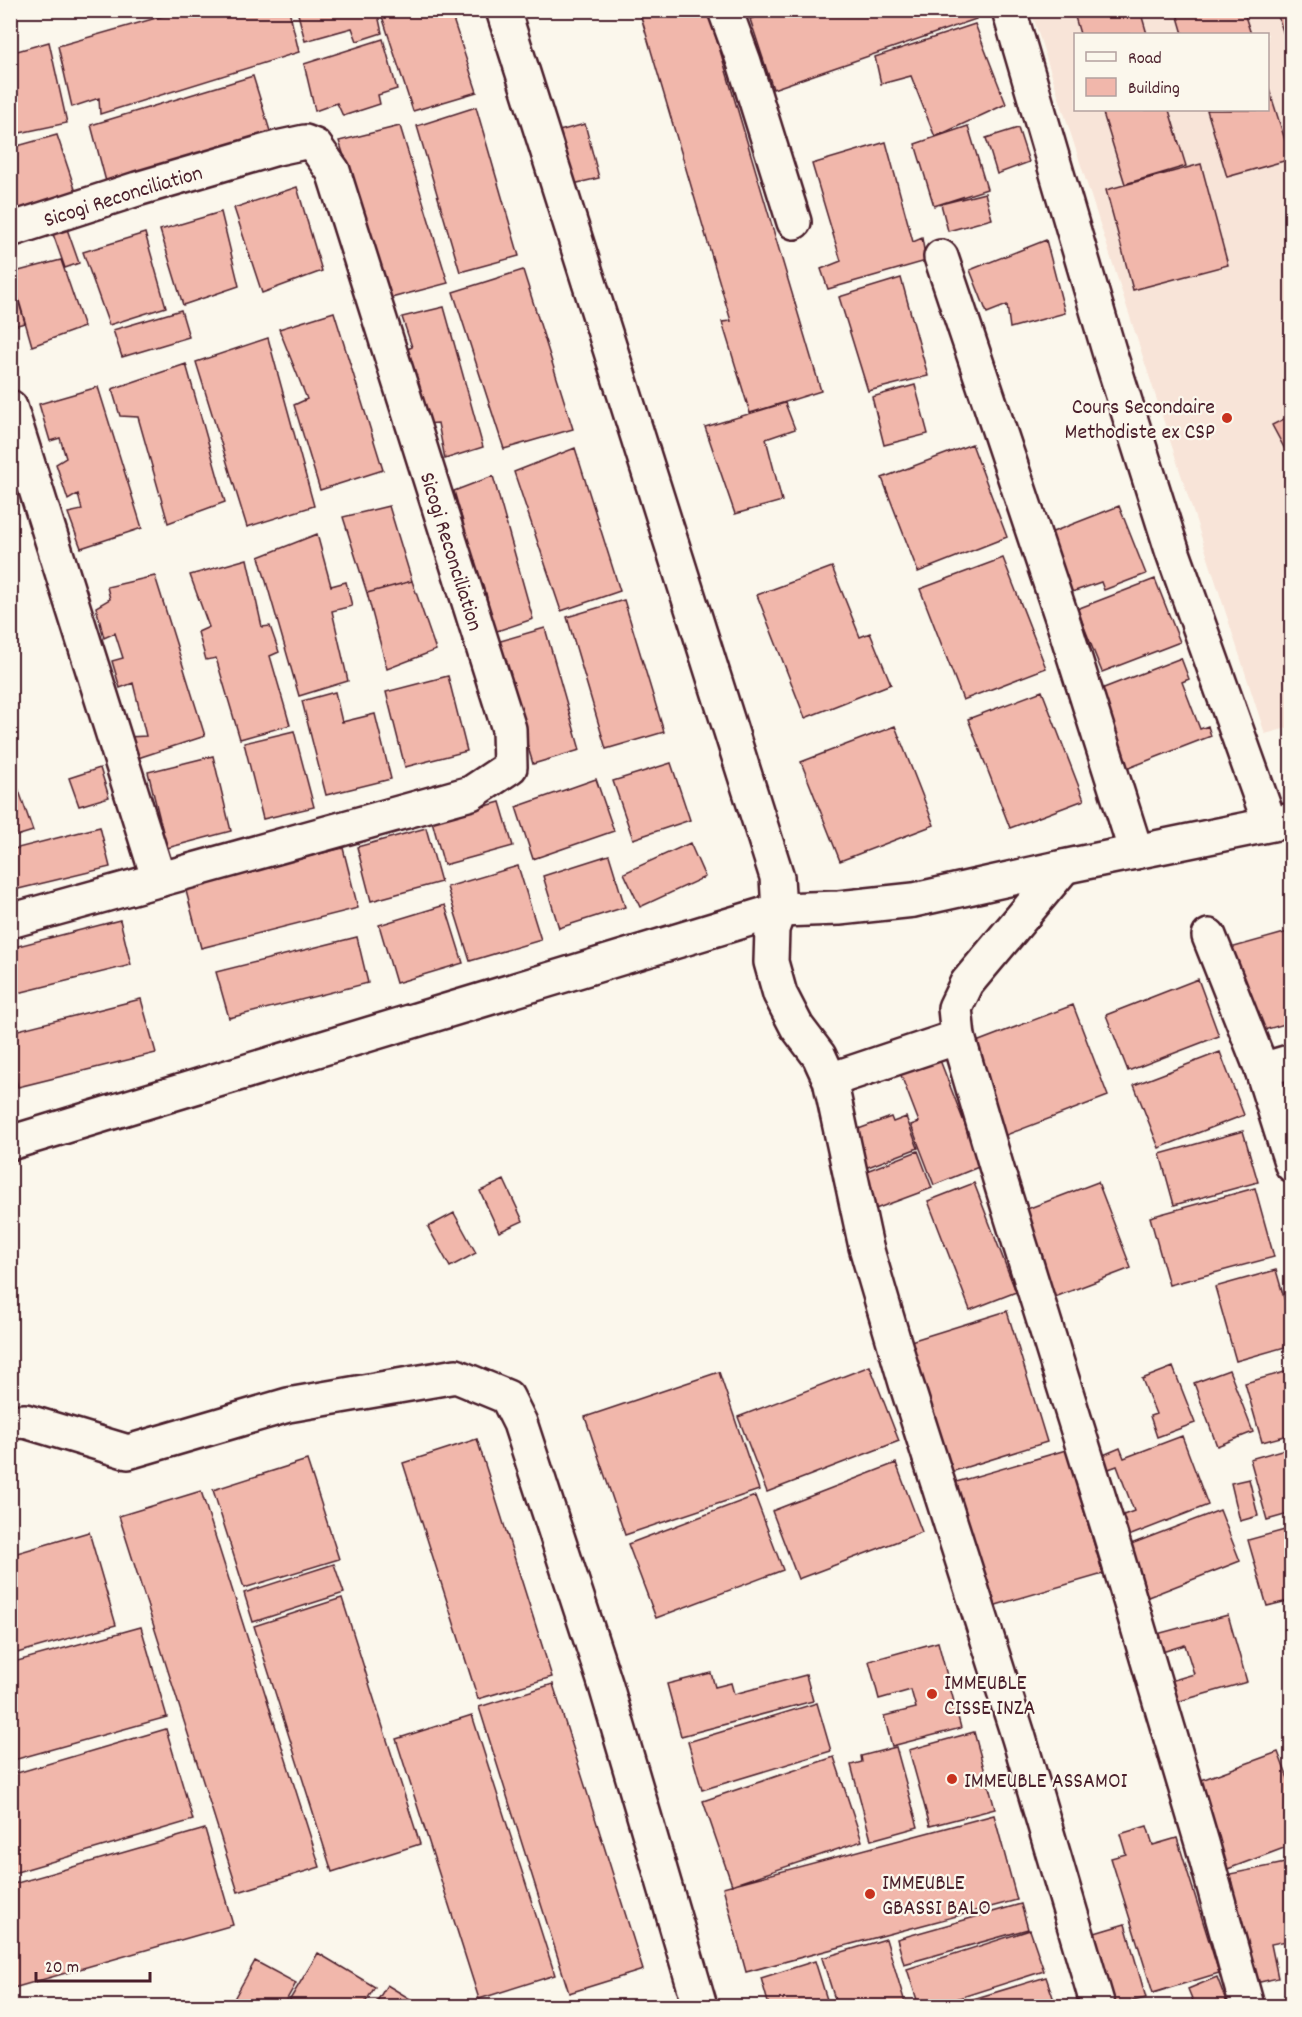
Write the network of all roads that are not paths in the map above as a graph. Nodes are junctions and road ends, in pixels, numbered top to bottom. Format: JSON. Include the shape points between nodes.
{"nodes":[{"id":1,"x":503,"y":10,"type":"edge"},
{"id":2,"x":725,"y":10,"type":"edge"},
{"id":3,"x":1009,"y":10,"type":"edge"},
{"id":4,"x":794,"y":222,"type":"dead end"},
{"id":5,"x":10,"y":230,"type":"edge"},
{"id":6,"x":941,"y":257,"type":"dead end"},
{"id":7,"x":10,"y":406,"type":"edge"},
{"id":8,"x":1281,"y":822,"type":"edge"},
{"id":9,"x":1136,"y":852,"type":"junction"},
{"id":10,"x":1064,"y":867,"type":"junction"},
{"id":11,"x":159,"y":880,"type":"junction"},
{"id":12,"x":779,"y":910,"type":"junction"},
{"id":13,"x":10,"y":921,"type":"edge"},
{"id":14,"x":1209,"y":936,"type":"dead end"},
{"id":15,"x":958,"y":1037,"type":"junction"},
{"id":16,"x":1277,"y":1065,"type":"edge"},
{"id":17,"x":830,"y":1080,"type":"junction"},
{"id":18,"x":10,"y":1143,"type":"edge"},
{"id":19,"x":1292,"y":1165,"type":"edge"},
{"id":20,"x":15,"y":1416,"type":"edge"},
{"id":21,"x":700,"y":2007,"type":"edge"},
{"id":22,"x":1098,"y":2007,"type":"edge"},
{"id":23,"x":1247,"y":2007,"type":"edge"}],
"edges":[{"from":1,"to":12,"type":"street","via":[[777,877]]},
{"from":2,"to":4,"type":"street"},
{"from":3,"to":8,"type":"street","via":[[1172,550]]},
{"from":5,"to":11,"type":"street","name":"Sicogi Reconciliation","via":[[277,148],[305,142],[315,146],[333,171],[509,729],[510,767],[471,793]]},
{"from":6,"to":9,"type":"street"},
{"from":7,"to":11,"type":"street"},
{"from":8,"to":9,"type":"street"},
{"from":9,"to":10,"type":"street"},
{"from":10,"to":12,"type":"street","via":[[914,900]]},
{"from":10,"to":15,"type":"street","via":[[967,983],[955,1008]]},
{"from":11,"to":13,"type":"street","name":"Sicogi Reconciliation"},
{"from":12,"to":17,"type":"street","via":[[772,929],[771,962],[780,994]]},
{"from":12,"to":18,"type":"street"},
{"from":14,"to":16,"type":"street"},
{"from":15,"to":17,"type":"street"},
{"from":15,"to":23,"type":"street","via":[[1116,1553]]},
{"from":16,"to":19,"type":"street"},
{"from":17,"to":22,"type":"street","via":[[866,1247]]},
{"from":20,"to":21,"type":"street","via":[[128,1452],[288,1405],[456,1376],[507,1397],[520,1423],[606,1686]]}]}
